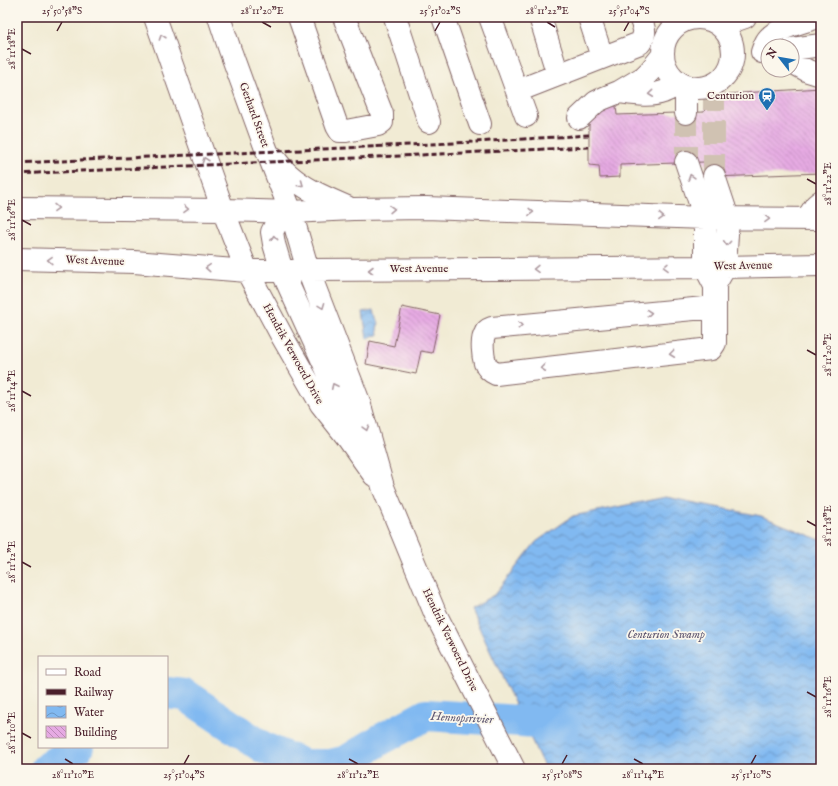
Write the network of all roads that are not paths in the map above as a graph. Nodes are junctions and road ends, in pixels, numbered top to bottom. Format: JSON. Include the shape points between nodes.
{"nodes":[{"id":1,"x":155,"y":17,"type":"edge"},
{"id":2,"x":219,"y":17,"type":"edge"},
{"id":3,"x":299,"y":17,"type":"edge"},
{"id":4,"x":344,"y":17,"type":"edge"},
{"id":5,"x":395,"y":17,"type":"edge"},
{"id":6,"x":443,"y":17,"type":"edge"},
{"id":7,"x":490,"y":17,"type":"edge"},
{"id":8,"x":540,"y":17,"type":"edge"},
{"id":9,"x":589,"y":17,"type":"edge"},
{"id":10,"x":640,"y":17,"type":"edge"},
{"id":11,"x":695,"y":17,"type":"edge"},
{"id":12,"x":745,"y":17,"type":"edge"},
{"id":13,"x":819,"y":17,"type":"edge"},
{"id":14,"x":726,"y":23,"type":"edge"},
{"id":15,"x":665,"y":35,"type":"edge"},
{"id":16,"x":769,"y":38,"type":"edge"},
{"id":17,"x":821,"y":45,"type":"edge"},
{"id":18,"x":800,"y":48,"type":"edge"},
{"id":19,"x":760,"y":52,"type":"edge"},
{"id":20,"x":733,"y":54,"type":"junction"},
{"id":21,"x":602,"y":57,"type":"junction"},
{"id":22,"x":800,"y":66,"type":"edge"},
{"id":23,"x":558,"y":75,"type":"junction"},
{"id":24,"x":821,"y":75,"type":"edge"},
{"id":25,"x":683,"y":85,"type":"junction"},
{"id":26,"x":517,"y":91,"type":"junction"},
{"id":27,"x":620,"y":92,"type":"junction"},
{"id":28,"x":686,"y":113,"type":"tunnel mouth"},
{"id":29,"x":526,"y":116,"type":"dead end"},
{"id":30,"x":579,"y":118,"type":"dead end"},
{"id":31,"x":429,"y":122,"type":"dead end"},
{"id":32,"x":480,"y":124,"type":"dead end"},
{"id":33,"x":265,"y":146,"type":"junction"},
{"id":34,"x":686,"y":162,"type":"tunnel mouth"},
{"id":35,"x":714,"y":176,"type":"tunnel mouth"},
{"id":36,"x":821,"y":201,"type":"edge"},
{"id":37,"x":17,"y":208,"type":"edge"},
{"id":38,"x":353,"y":209,"type":"junction"},
{"id":39,"x":223,"y":210,"type":"junction"},
{"id":40,"x":291,"y":212,"type":"junction"},
{"id":41,"x":705,"y":218,"type":"junction"},
{"id":42,"x":728,"y":218,"type":"junction"},
{"id":43,"x":814,"y":219,"type":"edge"},
{"id":44,"x":17,"y":260,"type":"edge"},
{"id":45,"x":821,"y":265,"type":"edge"},
{"id":46,"x":308,"y":270,"type":"junction"},
{"id":47,"x":247,"y":271,"type":"junction"},
{"id":48,"x":282,"y":271,"type":"junction"},
{"id":49,"x":715,"y":282,"type":"junction"},
{"id":50,"x":347,"y":437,"type":"junction"},
{"id":51,"x":383,"y":487,"type":"junction"},
{"id":52,"x":514,"y":769,"type":"edge"}],
"edges":[{"from":39,"to":1,"type":"street","one_way":true},
{"from":2,"to":33,"type":"street","name":"Gerhard Street"},
{"from":3,"to":4,"type":"street","via":[[337,126],[340,131],[346,131],[378,125],[382,122],[382,114]]},
{"from":5,"to":31,"type":"street"},
{"from":6,"to":32,"type":"street"},
{"from":7,"to":26,"type":"street"},
{"from":8,"to":23,"type":"street"},
{"from":9,"to":21,"type":"street"},
{"from":10,"to":21,"type":"street","via":[[645,31],[640,43]]},
{"from":11,"to":14,"type":"street"},
{"from":11,"to":15,"type":"street","via":[[684,21]]},
{"from":12,"to":14,"type":"street"},
{"from":13,"to":16,"type":"street","via":[[775,32]]},
{"from":14,"to":20,"type":"street"},
{"from":15,"to":25,"type":"street","via":[[665,65],[669,74]]},
{"from":15,"to":27,"type":"street","via":[[650,71]]},
{"from":17,"to":18,"type":"street"},
{"from":19,"to":20,"type":"street"},
{"from":20,"to":25,"type":"street","via":[[730,68],[714,90],[695,89]]},
{"from":21,"to":23,"type":"street"},
{"from":22,"to":24,"type":"street"},
{"from":23,"to":26,"type":"street"},
{"from":25,"to":27,"type":"street","one_way":true,"via":[[654,94]]},
{"from":25,"to":28,"type":"street"},
{"from":26,"to":29,"type":"street"},
{"from":27,"to":30,"type":"street","via":[[596,102]]},
{"from":33,"to":38,"type":"street","one_way":true,"via":[[288,174],[304,187]]},
{"from":33,"to":40,"type":"street","name":"Gerhard Street"},
{"from":41,"to":34,"type":"street","one_way":true},
{"from":35,"to":42,"type":"street"},
{"from":36,"to":43,"type":"street","via":[[816,205]]},
{"from":37,"to":39,"type":"street","one_way":true},
{"from":38,"to":40,"type":"street"},
{"from":38,"to":41,"type":"street","one_way":true,"via":[[426,208]]},
{"from":39,"to":40,"type":"street"},
{"from":39,"to":47,"type":"street","name":"Hendrik Verwoerd Drive"},
{"from":40,"to":46,"type":"street","name":"Hendrik Verwoerd Drive"},
{"from":48,"to":40,"type":"street","one_way":true,"via":[[272,232],[276,222]]},
{"from":41,"to":42,"type":"street"},
{"from":41,"to":49,"type":"street"},
{"from":42,"to":43,"type":"street","one_way":true},
{"from":42,"to":49,"type":"street","one_way":true},
{"from":47,"to":44,"type":"street","name":"West Avenue","one_way":true,"via":[[134,262]]},
{"from":45,"to":49,"type":"street","name":"West Avenue"},
{"from":46,"to":48,"type":"street","name":"West Avenue"},
{"from":49,"to":46,"type":"street","name":"West Avenue","one_way":true,"via":[[494,269]]},
{"from":46,"to":51,"type":"street","name":"Hendrik Verwoerd Drive","one_way":true,"via":[[359,402]]},
{"from":47,"to":48,"type":"street","name":"West Avenue"},
{"from":47,"to":50,"type":"street","name":"Hendrik Verwoerd Drive","via":[[321,404]]},
{"from":50,"to":48,"type":"street","one_way":true,"via":[[337,392]]},
{"from":49,"to":49,"type":"street","one_way":true,"via":[[715,343],[711,349],[496,374],[485,363],[482,342],[484,334],[492,328]]},
{"from":50,"to":51,"type":"street","name":"Hendrik Verwoerd Drive"},
{"from":51,"to":52,"type":"street","name":"Hendrik Verwoerd Drive","via":[[435,613]]}]}
